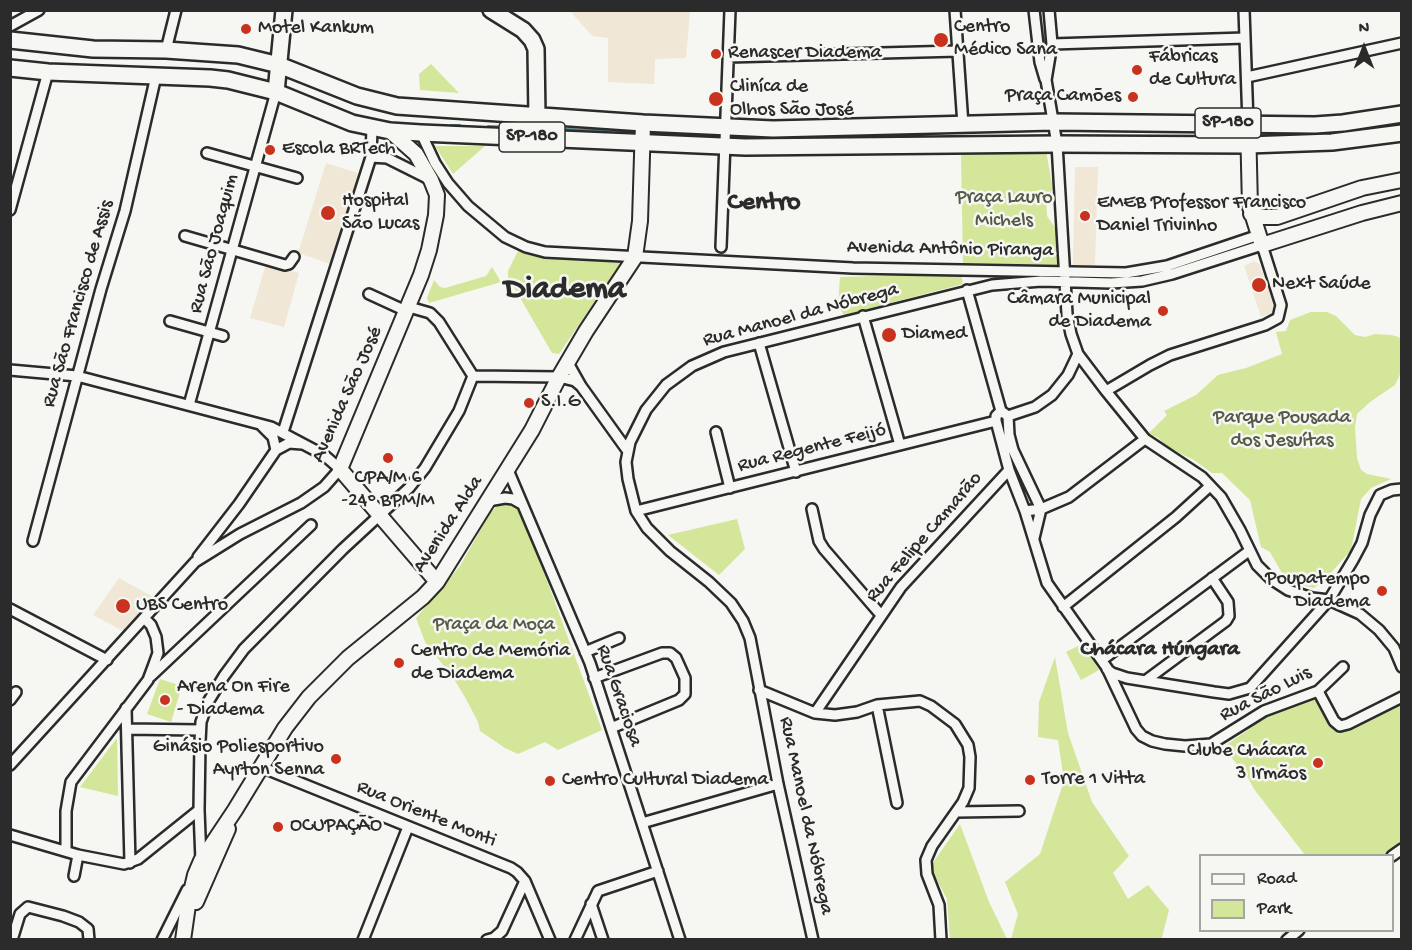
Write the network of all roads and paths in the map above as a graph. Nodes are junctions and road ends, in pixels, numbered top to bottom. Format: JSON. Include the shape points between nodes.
{"nodes":[{"id":1,"x":39,"y":10,"type":"edge"},
{"id":2,"x":176,"y":10,"type":"edge"},
{"id":3,"x":284,"y":10,"type":"edge"},
{"id":4,"x":490,"y":10,"type":"edge"},
{"id":5,"x":730,"y":10,"type":"edge"},
{"id":6,"x":955,"y":10,"type":"edge"},
{"id":7,"x":1034,"y":10,"type":"edge"},
{"id":8,"x":1049,"y":10,"type":"edge"},
{"id":9,"x":1244,"y":10,"type":"edge"},
{"id":10,"x":10,"y":26,"type":"edge"},
{"id":11,"x":1050,"y":29,"type":"junction"},
{"id":12,"x":1035,"y":30,"type":"junction"},
{"id":13,"x":1245,"y":38,"type":"junction"},
{"id":14,"x":10,"y":40,"type":"edge"},
{"id":15,"x":1401,"y":43,"type":"edge"},
{"id":16,"x":1052,"y":45,"type":"junction"},
{"id":17,"x":166,"y":50,"type":"junction"},
{"id":18,"x":958,"y":51,"type":"junction"},
{"id":19,"x":728,"y":57,"type":"junction"},
{"id":20,"x":279,"y":65,"type":"junction"},
{"id":21,"x":10,"y":68,"type":"edge"},
{"id":22,"x":48,"y":72,"type":"junction"},
{"id":23,"x":156,"y":76,"type":"junction"},
{"id":24,"x":1247,"y":77,"type":"junction"},
{"id":25,"x":1046,"y":80,"type":"junction"},
{"id":26,"x":276,"y":92,"type":"junction"},
{"id":27,"x":1401,"y":114,"type":"edge"},
{"id":28,"x":537,"y":117,"type":"junction"},
{"id":29,"x":1053,"y":122,"type":"junction"},
{"id":30,"x":643,"y":123,"type":"junction"},
{"id":31,"x":1248,"y":123,"type":"junction"},
{"id":32,"x":963,"y":125,"type":"junction"},
{"id":33,"x":726,"y":127,"type":"junction"},
{"id":34,"x":372,"y":128,"type":"junction"},
{"id":35,"x":390,"y":131,"type":"junction"},
{"id":36,"x":421,"y":133,"type":"junction"},
{"id":37,"x":1401,"y":133,"type":"edge"},
{"id":38,"x":642,"y":143,"type":"junction"},
{"id":39,"x":1057,"y":144,"type":"junction"},
{"id":40,"x":1248,"y":145,"type":"junction"},
{"id":41,"x":725,"y":147,"type":"junction"},
{"id":42,"x":901,"y":147,"type":"junction"},
{"id":43,"x":207,"y":153,"type":"dead end"},
{"id":44,"x":371,"y":158,"type":"junction"},
{"id":45,"x":255,"y":166,"type":"junction"},
{"id":46,"x":297,"y":178,"type":"dead end"},
{"id":47,"x":431,"y":180,"type":"junction"},
{"id":48,"x":1401,"y":180,"type":"edge"},
{"id":49,"x":1401,"y":203,"type":"edge"},
{"id":50,"x":10,"y":210,"type":"edge"},
{"id":51,"x":1251,"y":214,"type":"junction"},
{"id":52,"x":185,"y":236,"type":"dead end"},
{"id":53,"x":1261,"y":240,"type":"junction"},
{"id":54,"x":721,"y":247,"type":"dead end"},
{"id":55,"x":232,"y":249,"type":"junction"},
{"id":56,"x":294,"y":257,"type":"dead end"},
{"id":57,"x":635,"y":257,"type":"junction"},
{"id":58,"x":1065,"y":277,"type":"junction"},
{"id":59,"x":967,"y":290,"type":"junction"},
{"id":60,"x":369,"y":294,"type":"dead end"},
{"id":61,"x":407,"y":309,"type":"junction"},
{"id":62,"x":863,"y":316,"type":"junction"},
{"id":63,"x":170,"y":321,"type":"dead end"},
{"id":64,"x":209,"y":332,"type":"junction"},
{"id":65,"x":223,"y":336,"type":"dead end"},
{"id":66,"x":759,"y":343,"type":"junction"},
{"id":67,"x":1078,"y":354,"type":"junction"},
{"id":68,"x":568,"y":363,"type":"junction"},
{"id":69,"x":10,"y":370,"type":"edge"},
{"id":70,"x":77,"y":376,"type":"junction"},
{"id":71,"x":473,"y":376,"type":"junction"},
{"id":72,"x":559,"y":377,"type":"junction"},
{"id":73,"x":581,"y":386,"type":"junction"},
{"id":74,"x":1106,"y":391,"type":"junction"},
{"id":75,"x":189,"y":405,"type":"junction"},
{"id":76,"x":1004,"y":414,"type":"junction"},
{"id":77,"x":996,"y":421,"type":"junction"},
{"id":78,"x":261,"y":425,"type":"junction"},
{"id":79,"x":283,"y":432,"type":"junction"},
{"id":80,"x":716,"y":432,"type":"dead end"},
{"id":81,"x":1145,"y":439,"type":"junction"},
{"id":82,"x":304,"y":444,"type":"junction"},
{"id":83,"x":900,"y":445,"type":"junction"},
{"id":84,"x":276,"y":450,"type":"junction"},
{"id":85,"x":627,"y":450,"type":"junction"},
{"id":86,"x":1021,"y":467,"type":"junction"},
{"id":87,"x":340,"y":469,"type":"junction"},
{"id":88,"x":508,"y":470,"type":"junction"},
{"id":89,"x":1008,"y":470,"type":"junction"},
{"id":90,"x":796,"y":472,"type":"junction"},
{"id":91,"x":1210,"y":486,"type":"junction"},
{"id":92,"x":730,"y":488,"type":"junction"},
{"id":93,"x":1401,"y":489,"type":"edge"},
{"id":94,"x":489,"y":501,"type":"junction"},
{"id":95,"x":520,"y":503,"type":"junction"},
{"id":96,"x":812,"y":509,"type":"dead end"},
{"id":97,"x":1041,"y":509,"type":"junction"},
{"id":98,"x":636,"y":511,"type":"junction"},
{"id":99,"x":1025,"y":511,"type":"junction"},
{"id":100,"x":380,"y":516,"type":"junction"},
{"id":101,"x":229,"y":518,"type":"junction"},
{"id":102,"x":310,"y":525,"type":"dead end"},
{"id":103,"x":240,"y":534,"type":"junction"},
{"id":104,"x":1034,"y":538,"type":"junction"},
{"id":105,"x":33,"y":541,"type":"dead end"},
{"id":106,"x":1249,"y":552,"type":"junction"},
{"id":107,"x":195,"y":561,"type":"junction"},
{"id":108,"x":1212,"y":578,"type":"junction"},
{"id":109,"x":437,"y":582,"type":"junction"},
{"id":110,"x":1329,"y":600,"type":"junction"},
{"id":111,"x":1063,"y":608,"type":"junction"},
{"id":112,"x":10,"y":609,"type":"edge"},
{"id":113,"x":881,"y":615,"type":"junction"},
{"id":114,"x":144,"y":618,"type":"junction"},
{"id":115,"x":619,"y":638,"type":"dead end"},
{"id":116,"x":585,"y":652,"type":"junction"},
{"id":117,"x":106,"y":660,"type":"junction"},
{"id":118,"x":1104,"y":664,"type":"junction"},
{"id":119,"x":1343,"y":667,"type":"dead end"},
{"id":120,"x":1401,"y":667,"type":"edge"},
{"id":121,"x":594,"y":678,"type":"junction"},
{"id":122,"x":148,"y":680,"type":"junction"},
{"id":123,"x":1145,"y":681,"type":"junction"},
{"id":124,"x":759,"y":690,"type":"junction"},
{"id":125,"x":1318,"y":691,"type":"junction"},
{"id":126,"x":1401,"y":697,"type":"edge"},
{"id":127,"x":877,"y":705,"type":"junction"},
{"id":128,"x":126,"y":708,"type":"junction"},
{"id":129,"x":815,"y":713,"type":"junction"},
{"id":130,"x":610,"y":728,"type":"junction"},
{"id":131,"x":127,"y":729,"type":"junction"},
{"id":132,"x":200,"y":730,"type":"junction"},
{"id":133,"x":10,"y":765,"type":"edge"},
{"id":134,"x":261,"y":767,"type":"junction"},
{"id":135,"x":778,"y":784,"type":"junction"},
{"id":136,"x":897,"y":802,"type":"dead end"},
{"id":137,"x":199,"y":810,"type":"junction"},
{"id":138,"x":235,"y":810,"type":"junction"},
{"id":139,"x":1019,"y":811,"type":"dead end"},
{"id":140,"x":956,"y":812,"type":"junction"},
{"id":141,"x":642,"y":823,"type":"junction"},
{"id":142,"x":408,"y":827,"type":"junction"},
{"id":143,"x":10,"y":835,"type":"edge"},
{"id":144,"x":66,"y":851,"type":"junction"},
{"id":145,"x":78,"y":855,"type":"junction"},
{"id":146,"x":201,"y":861,"type":"junction"},
{"id":147,"x":130,"y":863,"type":"junction"},
{"id":148,"x":658,"y":871,"type":"junction"},
{"id":149,"x":195,"y":875,"type":"junction"},
{"id":150,"x":74,"y":876,"type":"dead end"},
{"id":151,"x":525,"y":881,"type":"junction"},
{"id":152,"x":201,"y":889,"type":"junction"},
{"id":153,"x":591,"y":904,"type":"junction"},
{"id":154,"x":549,"y":935,"type":"edge"},
{"id":155,"x":183,"y":938,"type":"edge"},
{"id":156,"x":12,"y":939,"type":"edge"},
{"id":157,"x":89,"y":939,"type":"edge"},
{"id":158,"x":162,"y":939,"type":"edge"},
{"id":159,"x":363,"y":939,"type":"edge"},
{"id":160,"x":487,"y":939,"type":"edge"},
{"id":161,"x":558,"y":939,"type":"edge"},
{"id":162,"x":574,"y":939,"type":"edge"},
{"id":163,"x":603,"y":939,"type":"edge"},
{"id":164,"x":680,"y":939,"type":"edge"},
{"id":165,"x":813,"y":939,"type":"edge"},
{"id":166,"x":941,"y":939,"type":"edge"}],
"edges":[{"from":1,"to":10,"type":"street"},
{"from":2,"to":17,"type":"street"},
{"from":3,"to":20,"type":"main road"},
{"from":4,"to":28,"type":"main road","number":"SP-180","via":[[523,30],[536,49]]},
{"from":5,"to":19,"type":"street"},
{"from":6,"to":18,"type":"street"},
{"from":7,"to":12,"type":"street"},
{"from":8,"to":11,"type":"street"},
{"from":9,"to":13,"type":"street"},
{"from":11,"to":12,"type":"street"},
{"from":11,"to":16,"type":"street"},
{"from":12,"to":25,"type":"street"},
{"from":13,"to":16,"type":"street"},
{"from":13,"to":24,"type":"street"},
{"from":14,"to":17,"type":"main road","via":[[93,49]]},
{"from":15,"to":24,"type":"street"},
{"from":16,"to":25,"type":"street"},
{"from":17,"to":20,"type":"main road","via":[[232,54]]},
{"from":18,"to":19,"type":"street"},
{"from":18,"to":32,"type":"street"},
{"from":19,"to":33,"type":"street"},
{"from":20,"to":26,"type":"main road"},
{"from":20,"to":28,"type":"main road","via":[[384,104]]},
{"from":21,"to":22,"type":"main road"},
{"from":22,"to":23,"type":"main road"},
{"from":22,"to":50,"type":"street"},
{"from":23,"to":26,"type":"main road","via":[[210,78]]},
{"from":23,"to":70,"type":"street","name":"Rua São Francisco de Assis","via":[[125,211]]},
{"from":24,"to":31,"type":"street"},
{"from":25,"to":29,"type":"street"},
{"from":26,"to":34,"type":"main road","number":"SP-180"},
{"from":26,"to":45,"type":"street","name":"Rua São Joaquim"},
{"from":27,"to":31,"type":"main road","number":"SP-180","via":[[1343,123]]},
{"from":28,"to":30,"type":"main road","number":"SP-180"},
{"from":29,"to":31,"type":"main road","number":"SP-180"},
{"from":29,"to":32,"type":"main road","number":"SP-180"},
{"from":29,"to":39,"type":"street"},
{"from":30,"to":33,"type":"main road","number":"SP-180"},
{"from":30,"to":38,"type":"main road"},
{"from":31,"to":40,"type":"main road"},
{"from":32,"to":33,"type":"main road","number":"SP-180"},
{"from":32,"to":42,"type":"main road","via":[[958,134],[916,138]]},
{"from":33,"to":41,"type":"street"},
{"from":34,"to":35,"type":"main road","number":"SP-180"},
{"from":34,"to":44,"type":"street"},
{"from":35,"to":36,"type":"main road","number":"SP-180"},
{"from":35,"to":47,"type":"main road","name":"Avenida São José","via":[[416,154]]},
{"from":36,"to":38,"type":"main road","number":"SP-180"},
{"from":36,"to":57,"type":"street","name":"Avenida Antônio Piranga","via":[[435,163],[458,195],[505,237],[545,252]]},
{"from":37,"to":40,"type":"main road","number":"SP-180","via":[[1332,142]]},
{"from":38,"to":41,"type":"main road","number":"SP-180"},
{"from":38,"to":57,"type":"main road"},
{"from":39,"to":40,"type":"main road","number":"SP-180"},
{"from":39,"to":42,"type":"main road","number":"SP-180"},
{"from":39,"to":58,"type":"street"},
{"from":40,"to":51,"type":"main road"},
{"from":41,"to":42,"type":"main road","number":"SP-180"},
{"from":41,"to":54,"type":"street"},
{"from":43,"to":45,"type":"street"},
{"from":44,"to":47,"type":"street","via":[[387,158]]},
{"from":44,"to":79,"type":"street"},
{"from":45,"to":46,"type":"street"},
{"from":45,"to":55,"type":"street","name":"Rua São Joaquim"},
{"from":47,"to":61,"type":"main road","name":"Avenida São José","via":[[437,195],[436,214],[425,263]]},
{"from":48,"to":51,"type":"main road","via":[[1354,190],[1277,217]]},
{"from":49,"to":53,"type":"main road","name":"Avenida Antônio Piranga"},
{"from":51,"to":53,"type":"main road"},
{"from":52,"to":55,"type":"street"},
{"from":53,"to":58,"type":"street","name":"Avenida Antônio Piranga","via":[[1156,278],[1127,282]]},
{"from":53,"to":74,"type":"street","via":[[1281,305],[1278,318],[1170,355]]},
{"from":55,"to":56,"type":"street","via":[[285,265]]},
{"from":55,"to":64,"type":"street","name":"Rua São Joaquim"},
{"from":57,"to":58,"type":"street","name":"Avenida Antônio Piranga"},
{"from":57,"to":68,"type":"main road","name":"Avenida Alda"},
{"from":58,"to":59,"type":"street","name":"Rua Manoel da Nóbrega"},
{"from":58,"to":67,"type":"street","via":[[1067,314]]},
{"from":59,"to":62,"type":"street","name":"Rua Manoel da Nóbrega"},
{"from":59,"to":76,"type":"street"},
{"from":60,"to":61,"type":"street"},
{"from":61,"to":71,"type":"street","via":[[430,313],[439,322]]},
{"from":61,"to":87,"type":"main road","name":"Avenida São José"},
{"from":62,"to":66,"type":"street","name":"Rua Manoel da Nóbrega"},
{"from":62,"to":83,"type":"street"},
{"from":63,"to":64,"type":"street"},
{"from":64,"to":65,"type":"street"},
{"from":64,"to":75,"type":"street","name":"Rua São Joaquim"},
{"from":66,"to":85,"type":"street","name":"Rua Manoel da Nóbrega","via":[[692,366],[666,385],[646,410]]},
{"from":66,"to":90,"type":"street"},
{"from":67,"to":74,"type":"street"},
{"from":67,"to":76,"type":"street","via":[[1073,368],[1052,395],[1035,407]]},
{"from":68,"to":72,"type":"main road","name":"Avenida Alda"},
{"from":68,"to":73,"type":"street"},
{"from":69,"to":70,"type":"street"},
{"from":70,"to":75,"type":"street"},
{"from":70,"to":105,"type":"street","name":"Rua São Francisco de Assis"},
{"from":71,"to":72,"type":"street"},
{"from":71,"to":100,"type":"street","via":[[459,411],[424,468]]},
{"from":72,"to":73,"type":"street"},
{"from":72,"to":88,"type":"main road","name":"Avenida Alda"},
{"from":73,"to":85,"type":"street"},
{"from":74,"to":81,"type":"street"},
{"from":75,"to":78,"type":"street"},
{"from":76,"to":77,"type":"street","via":[[996,416]]},
{"from":76,"to":86,"type":"street"},
{"from":77,"to":83,"type":"street","name":"Rua Regente Feijó"},
{"from":77,"to":89,"type":"street","name":"Rua Felipe Camarão"},
{"from":78,"to":79,"type":"street"},
{"from":78,"to":84,"type":"street","via":[[273,437]]},
{"from":79,"to":82,"type":"street"},
{"from":80,"to":92,"type":"street"},
{"from":81,"to":91,"type":"street"},
{"from":81,"to":97,"type":"street","via":[[1069,497]]},
{"from":82,"to":84,"type":"street","via":[[289,443]]},
{"from":82,"to":87,"type":"street"},
{"from":83,"to":90,"type":"street","name":"Rua Regente Feijó"},
{"from":84,"to":101,"type":"street"},
{"from":85,"to":98,"type":"street","name":"Rua Manoel da Nóbrega","via":[[628,479]]},
{"from":86,"to":89,"type":"street"},
{"from":86,"to":97,"type":"street"},
{"from":87,"to":100,"type":"main road"},
{"from":87,"to":103,"type":"street","name":"Avenida São José","via":[[324,487],[301,503]]},
{"from":88,"to":94,"type":"main road","name":"Avenida Alda"},
{"from":88,"to":95,"type":"street","name":"Rua Graciosa"},
{"from":89,"to":99,"type":"street","name":"Rua São Luis"},
{"from":89,"to":113,"type":"street","name":"Rua Felipe Camarão","via":[[901,587]]},
{"from":90,"to":92,"type":"street","name":"Rua Regente Feijó"},
{"from":91,"to":106,"type":"street","via":[[1221,497]]},
{"from":91,"to":111,"type":"street"},
{"from":92,"to":98,"type":"street","name":"Rua Regente Feijó"},
{"from":93,"to":110,"type":"street","via":[[1380,495],[1362,543]]},
{"from":94,"to":95,"type":"street","via":[[505,498]]},
{"from":94,"to":109,"type":"main road","name":"Avenida Alda"},
{"from":95,"to":116,"type":"street","name":"Rua Graciosa"},
{"from":96,"to":113,"type":"street","via":[[824,549]]},
{"from":97,"to":99,"type":"street"},
{"from":97,"to":104,"type":"street","name":"Rua São Luis"},
{"from":98,"to":124,"type":"street","name":"Rua Manoel da Nóbrega","via":[[670,551],[731,603],[750,638]]},
{"from":99,"to":104,"type":"street","name":"Rua São Luis"},
{"from":100,"to":109,"type":"main road"},
{"from":100,"to":132,"type":"street","via":[[243,649],[208,702]]},
{"from":101,"to":103,"type":"street","via":[[231,527]]},
{"from":101,"to":107,"type":"street"},
{"from":102,"to":122,"type":"street"},
{"from":103,"to":107,"type":"street","name":"Avenida São José"},
{"from":104,"to":111,"type":"street","name":"Rua São Luis","via":[[1047,583]]},
{"from":106,"to":108,"type":"street"},
{"from":106,"to":110,"type":"street","via":[[1271,579],[1288,590]]},
{"from":107,"to":114,"type":"street","name":"Avenida São José"},
{"from":108,"to":118,"type":"street"},
{"from":108,"to":123,"type":"street","via":[[1228,602],[1226,621]]},
{"from":109,"to":134,"type":"main road","name":"Avenida Alda","via":[[362,645],[313,693]]},
{"from":110,"to":120,"type":"street","via":[[1360,614],[1379,630],[1394,648]]},
{"from":110,"to":123,"type":"street","via":[[1250,688],[1229,694]]},
{"from":111,"to":118,"type":"street","name":"Rua São Luis"},
{"from":112,"to":117,"type":"street"},
{"from":113,"to":129,"type":"street","name":"Rua Felipe Camarão"},
{"from":114,"to":117,"type":"street","name":"Avenida São José"},
{"from":114,"to":122,"type":"street","via":[[156,636],[158,653]]},
{"from":115,"to":116,"type":"street"},
{"from":116,"to":121,"type":"street","name":"Rua Graciosa"},
{"from":117,"to":133,"type":"street","name":"Avenida São José"},
{"from":118,"to":123,"type":"street","via":[[1112,673]]},
{"from":118,"to":125,"type":"street","name":"Rua São Luis","via":[[1136,729],[1142,736],[1165,744],[1211,744],[1264,711]]},
{"from":119,"to":125,"type":"street","name":"Rua São Luis"},
{"from":121,"to":130,"type":"street","name":"Rua Graciosa"},
{"from":121,"to":130,"type":"street","via":[[662,652],[676,658],[685,678],[685,694],[679,700]]},
{"from":122,"to":128,"type":"street"},
{"from":124,"to":129,"type":"street"},
{"from":124,"to":135,"type":"street","name":"Rua Manoel da Nóbrega"},
{"from":125,"to":126,"type":"street","via":[[1337,725],[1344,726]]},
{"from":127,"to":129,"type":"street","via":[[835,715]]},
{"from":127,"to":136,"type":"street"},
{"from":127,"to":140,"type":"street","via":[[920,701],[955,724],[968,745],[970,769],[969,788]]},
{"from":128,"to":131,"type":"street"},
{"from":128,"to":144,"type":"street","via":[[71,782]]},
{"from":130,"to":141,"type":"street","name":"Rua Graciosa"},
{"from":131,"to":132,"type":"street"},
{"from":131,"to":147,"type":"street"},
{"from":132,"to":137,"type":"street"},
{"from":134,"to":138,"type":"main road","name":"Avenida Alda"},
{"from":134,"to":142,"type":"street","name":"Rua Oriente Monti"},
{"from":135,"to":141,"type":"street"},
{"from":135,"to":165,"type":"street","name":"Rua Manoel da Nóbrega"},
{"from":137,"to":146,"type":"street"},
{"from":137,"to":147,"type":"street"},
{"from":138,"to":146,"type":"main road","name":"Avenida Alda"},
{"from":138,"to":152,"type":"main road","name":"Avenida Alda"},
{"from":139,"to":140,"type":"street"},
{"from":140,"to":166,"type":"street","via":[[926,860],[939,905]]},
{"from":141,"to":148,"type":"street","name":"Rua Graciosa"},
{"from":142,"to":151,"type":"street","name":"Rua Oriente Monti","via":[[511,868]]},
{"from":142,"to":159,"type":"street"},
{"from":143,"to":144,"type":"street"},
{"from":144,"to":145,"type":"street"},
{"from":145,"to":147,"type":"street"},
{"from":145,"to":150,"type":"street"},
{"from":146,"to":149,"type":"main road","name":"Avenida Alda"},
{"from":146,"to":152,"type":"main road"},
{"from":148,"to":153,"type":"street","via":[[598,891]]},
{"from":148,"to":164,"type":"street","name":"Rua Graciosa"},
{"from":149,"to":155,"type":"main road","name":"Avenida Alda"},
{"from":149,"to":158,"type":"street"},
{"from":151,"to":154,"type":"street"},
{"from":151,"to":160,"type":"street","via":[[502,932]]},
{"from":152,"to":155,"type":"main road","name":"Avenida Alda"},
{"from":153,"to":162,"type":"street"},
{"from":153,"to":163,"type":"street"},
{"from":154,"to":161,"type":"street"},
{"from":156,"to":157,"type":"street","via":[[25,908],[63,916],[85,926]]}]}
